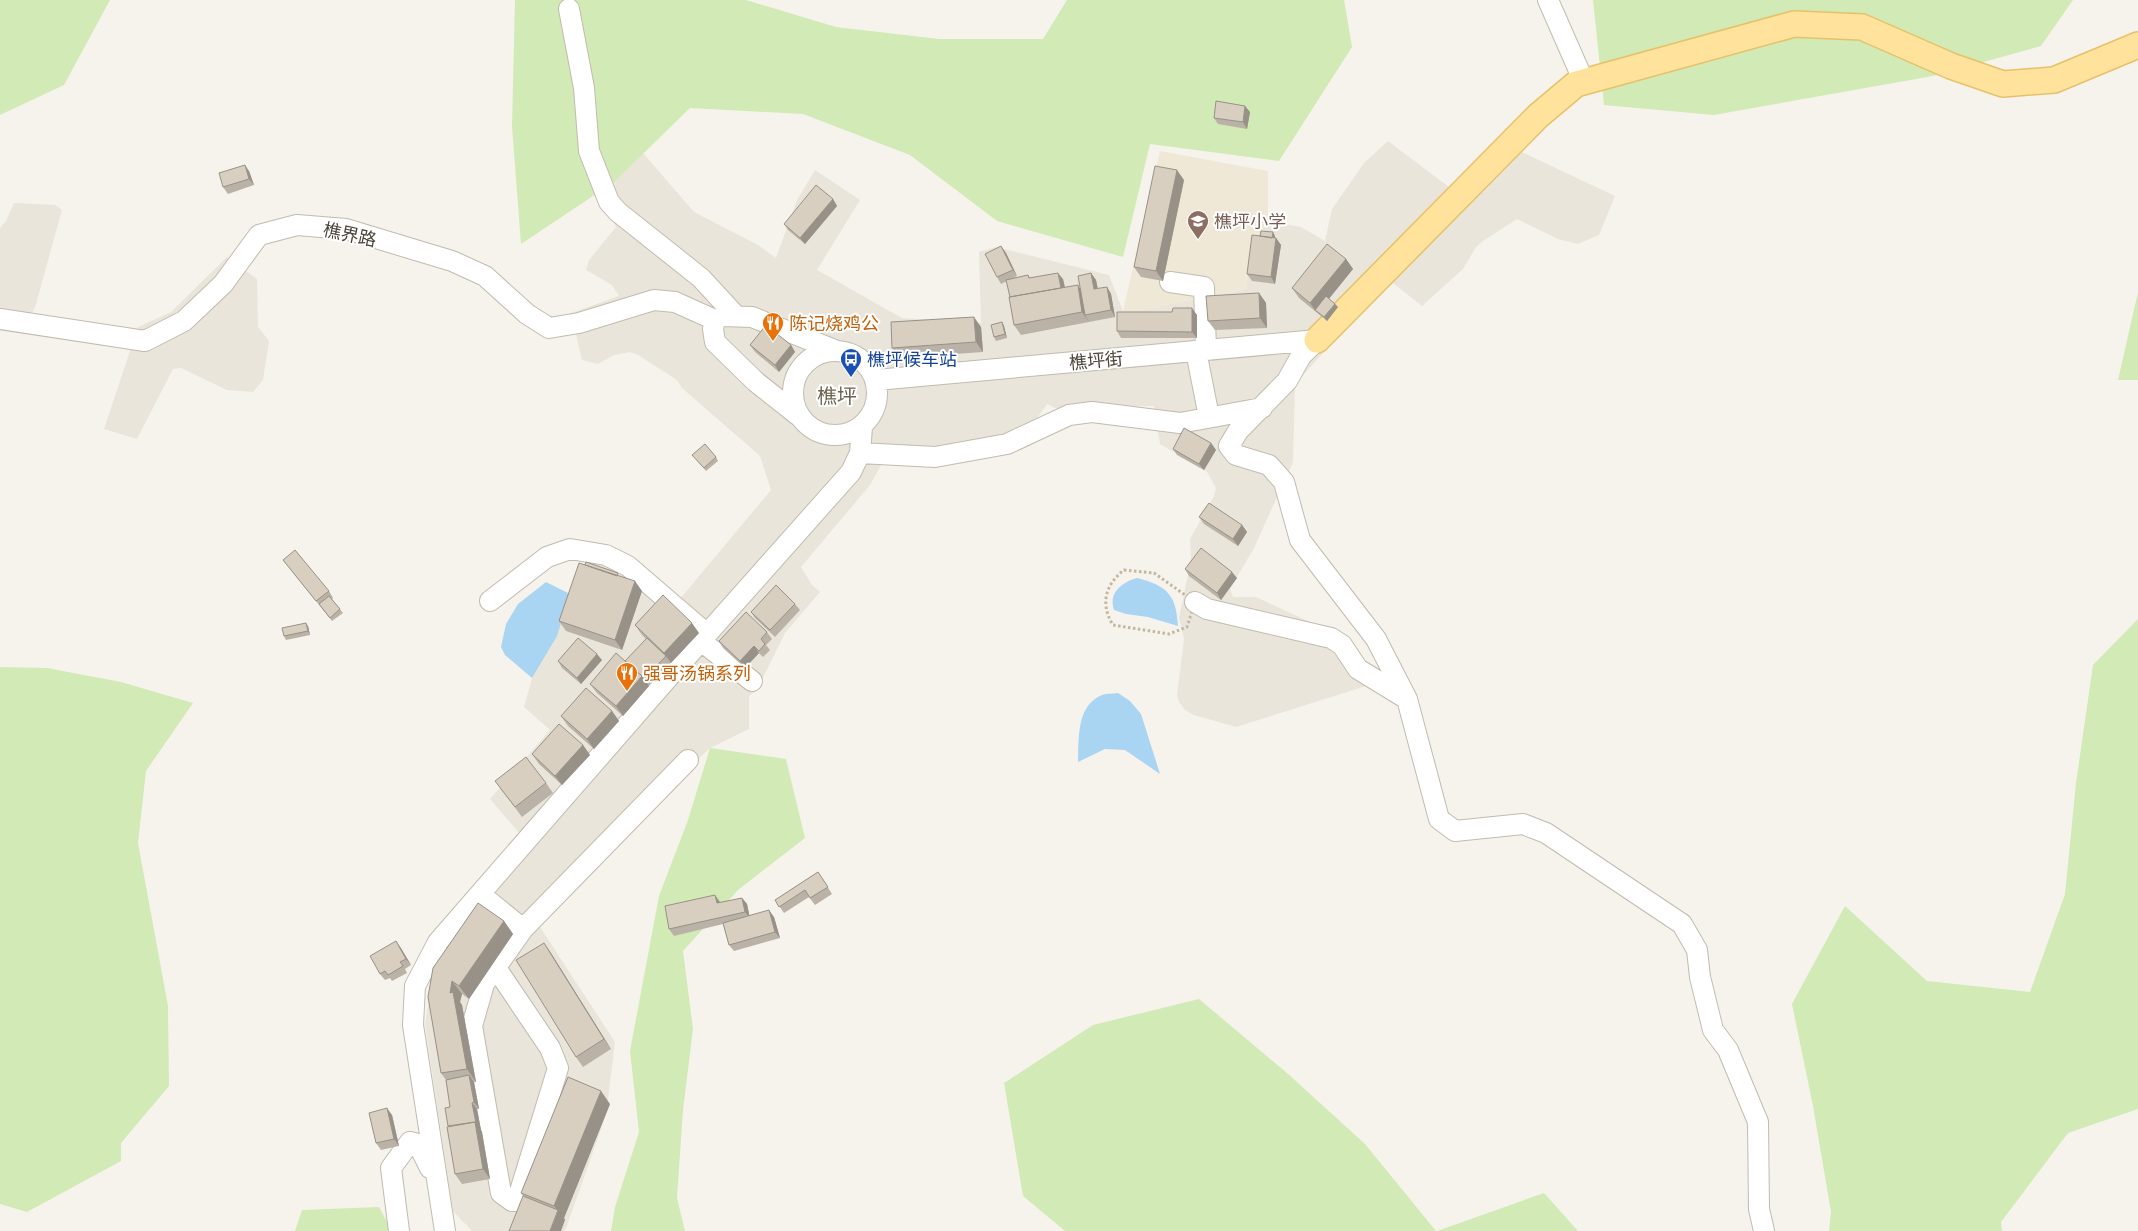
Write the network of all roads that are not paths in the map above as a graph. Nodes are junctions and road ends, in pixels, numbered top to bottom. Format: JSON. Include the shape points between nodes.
{"nodes":[{"id":1,"x":1548,"y":0,"type":"edge"},
{"id":2,"x":569,"y":9,"type":"dead end"},
{"id":3,"x":2138,"y":44,"type":"edge"},
{"id":4,"x":1584,"y":82,"type":"junction"},
{"id":5,"x":1170,"y":282,"type":"dead end"},
{"id":6,"x":736,"y":316,"type":"junction"},
{"id":7,"x":0,"y":320,"type":"edge"},
{"id":8,"x":714,"y":320,"type":"junction"},
{"id":9,"x":1317,"y":340,"type":"junction"},
{"id":10,"x":837,"y":351,"type":"junction"},
{"id":11,"x":1201,"y":351,"type":"junction"},
{"id":12,"x":876,"y":380,"type":"junction"},
{"id":13,"x":1262,"y":408,"type":"junction"},
{"id":14,"x":799,"y":416,"type":"junction"},
{"id":15,"x":1209,"y":417,"type":"junction"},
{"id":16,"x":862,"y":426,"type":"junction"},
{"id":17,"x":860,"y":453,"type":"junction"},
{"id":18,"x":490,"y":601,"type":"dead end"},
{"id":19,"x":1195,"y":602,"type":"road end"},
{"id":20,"x":704,"y":637,"type":"junction"},
{"id":21,"x":752,"y":681,"type":"dead end"},
{"id":22,"x":1406,"y":699,"type":"junction"},
{"id":23,"x":688,"y":760,"type":"dead end"},
{"id":24,"x":480,"y":894,"type":"junction"},
{"id":25,"x":522,"y":929,"type":"junction"},
{"id":26,"x":496,"y":968,"type":"junction"},
{"id":27,"x":437,"y":1183,"type":"junction"},
{"id":28,"x":399,"y":1231,"type":"edge"},
{"id":29,"x":445,"y":1231,"type":"edge"},
{"id":30,"x":1764,"y":1231,"type":"edge"}],
"edges":[{"from":1,"to":4,"type":"street"},
{"from":2,"to":6,"type":"street","via":[[584,88],[589,151],[609,202],[701,278]]},
{"from":3,"to":4,"type":"main road","via":[[2054,80],[2003,84],[1951,66],[1862,27],[1794,24]]},
{"from":4,"to":9,"type":"main road","via":[[1576,84],[1538,116]]},
{"from":5,"to":11,"type":"street","via":[[1204,287]]},
{"from":6,"to":8,"type":"street"},
{"from":6,"to":10,"type":"street","via":[[752,317]]},
{"from":7,"to":8,"type":"street","name":"樵界路","via":[[145,341],[184,321],[223,284],[259,235],[297,225],[346,229],[452,261],[484,276],[527,314],[549,328],[579,323],[654,300],[675,302]]},
{"from":8,"to":14,"type":"street","via":[[715,342],[756,382]]},
{"from":9,"to":11,"type":"street","name":"樵坪街"},
{"from":9,"to":13,"type":"street"},
{"from":10,"to":12,"type":"street","via":[[852,354],[865,363]]},
{"from":10,"to":14,"type":"street","via":[[817,355],[796,376],[792,396]]},
{"from":11,"to":12,"type":"street","name":"樵坪街"},
{"from":11,"to":15,"type":"street"},
{"from":12,"to":16,"type":"street","via":[[878,390],[874,410]]},
{"from":13,"to":15,"type":"street"},
{"from":13,"to":22,"type":"street","via":[[1238,431],[1229,446],[1236,455],[1269,465],[1284,482],[1300,540],[1376,639]]},
{"from":14,"to":16,"type":"street","via":[[813,430],[823,434],[843,435]]},
{"from":15,"to":17,"type":"street","via":[[1180,423],[1092,412],[1069,415],[1008,444],[935,457]]},
{"from":16,"to":17,"type":"street"},
{"from":17,"to":20,"type":"street","via":[[852,472]]},
{"from":18,"to":20,"type":"street","via":[[547,557],[570,549],[606,555],[628,566]]},
{"from":19,"to":22,"type":"street","via":[[1207,609],[1331,638],[1342,645],[1358,669]]},
{"from":20,"to":21,"type":"street"},
{"from":20,"to":24,"type":"street"},
{"from":22,"to":30,"type":"street","via":[[1439,820],[1455,831],[1523,824],[1546,833],[1682,924],[1697,950],[1713,1030],[1728,1050],[1758,1122],[1759,1209]]},
{"from":23,"to":25,"type":"street"},
{"from":24,"to":25,"type":"street"},
{"from":24,"to":27,"type":"street","via":[[438,942],[415,986],[413,1026]]},
{"from":25,"to":26,"type":"street"},
{"from":26,"to":26,"type":"street","via":[[484,984],[472,1026],[501,1193],[517,1202],[558,1068],[550,1048]]},
{"from":27,"to":28,"type":"street","via":[[418,1144],[410,1142],[392,1168]]},
{"from":27,"to":29,"type":"street"}]}
